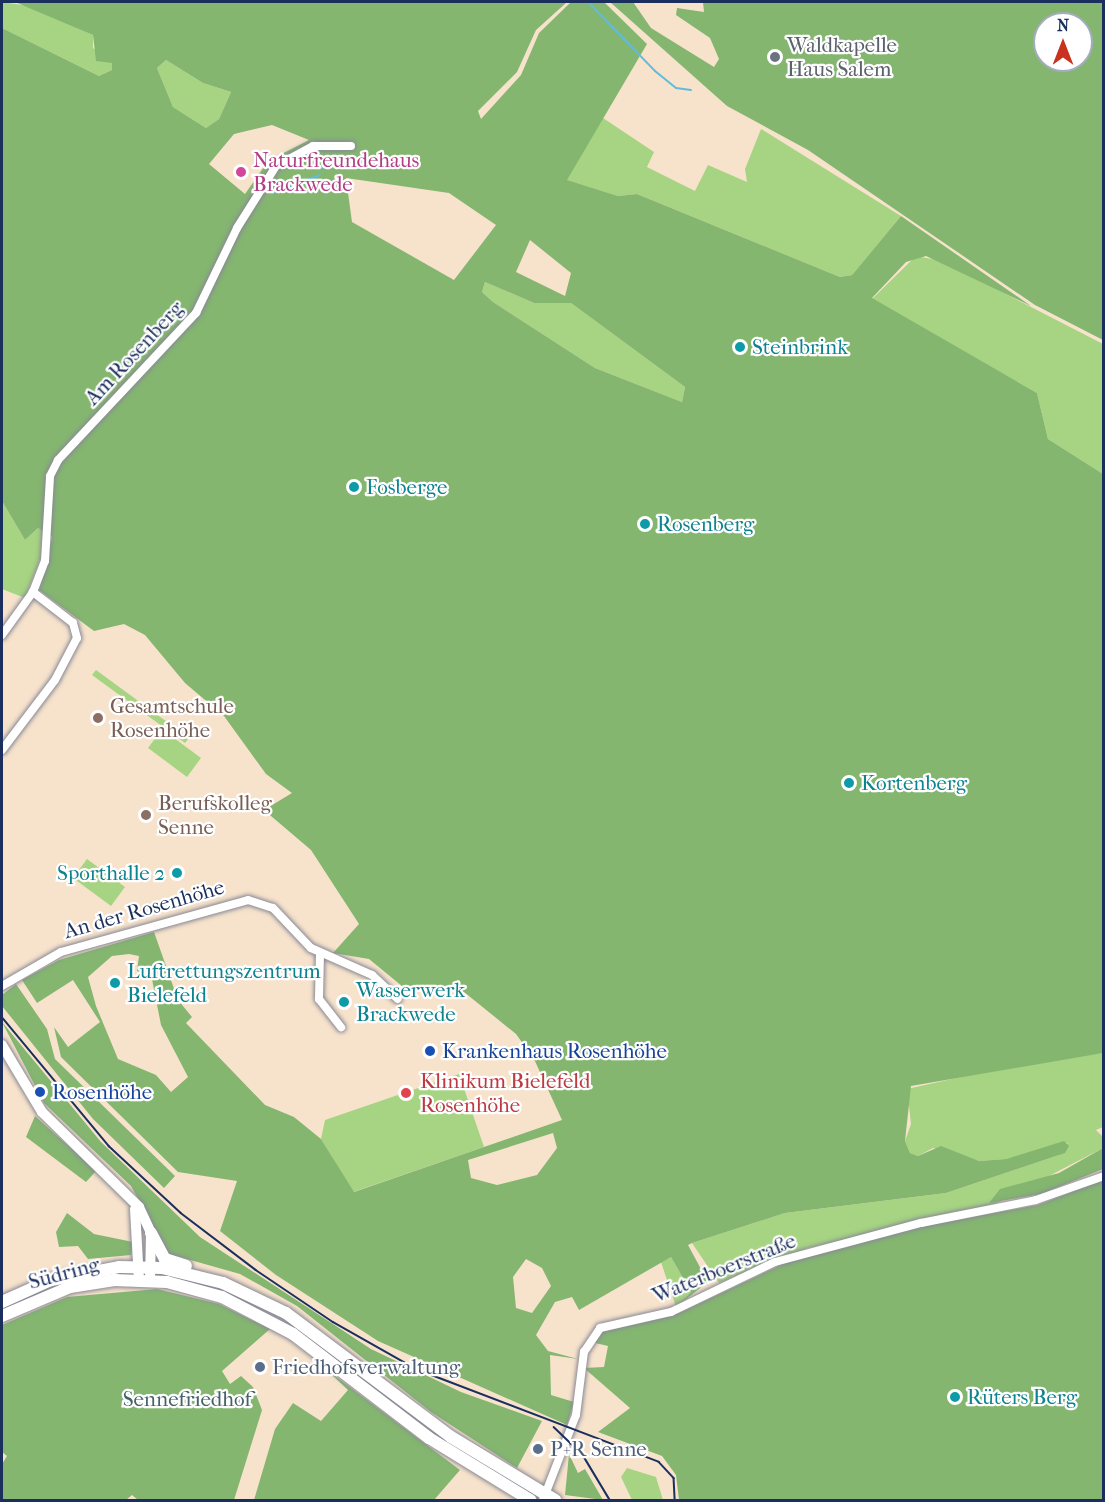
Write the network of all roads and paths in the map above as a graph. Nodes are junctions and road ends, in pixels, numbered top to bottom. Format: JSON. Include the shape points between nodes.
{"nodes":[{"id":1,"x":351,"y":146,"type":"dead end"},
{"id":2,"x":33,"y":592,"type":"junction"},
{"id":3,"x":2,"y":635,"type":"edge"},
{"id":4,"x":2,"y":750,"type":"edge"},
{"id":5,"x":320,"y":954,"type":"junction"},
{"id":6,"x":2,"y":986,"type":"edge"},
{"id":7,"x":398,"y":999,"type":"dead end"},
{"id":8,"x":341,"y":1027,"type":"dead end"},
{"id":9,"x":2,"y":1045,"type":"edge"},
{"id":10,"x":1104,"y":1176,"type":"edge"},
{"id":11,"x":126,"y":1192,"type":"junction"},
{"id":12,"x":151,"y":1233,"type":"junction"},
{"id":13,"x":145,"y":1274,"type":"junction"},
{"id":14,"x":249,"y":1293,"type":"junction"},
{"id":15,"x":2,"y":1302,"type":"edge"},
{"id":16,"x":2,"y":1316,"type":"edge"},
{"id":17,"x":548,"y":1498,"type":"edge"},
{"id":18,"x":530,"y":1500,"type":"edge"}],
"edges":[{"from":1,"to":2,"type":"street","name":"Am Rosenberg","via":[[312,146],[276,166],[237,228],[196,314],[58,460],[47,501],[48,550]]},
{"from":2,"to":3,"type":"street","name":"Am Rosenberg"},
{"from":2,"to":4,"type":"street","via":[[73,623],[77,638],[55,680]]},
{"from":5,"to":6,"type":"street","name":"An der Rosenhöhe","via":[[273,908],[242,900],[61,952]]},
{"from":5,"to":7,"type":"street","name":"An der Rosenhöhe","via":[[369,973]]},
{"from":5,"to":8,"type":"street","via":[[319,999]]},
{"from":9,"to":11,"type":"street","via":[[42,1112]]},
{"from":10,"to":17,"type":"street","name":"Waterboerstraße","via":[[1036,1200],[921,1223],[775,1262],[671,1312],[600,1328],[584,1352],[576,1414]]},
{"from":11,"to":12,"type":"street"},
{"from":11,"to":13,"type":"street","via":[[138,1217]]},
{"from":12,"to":13,"type":"street"},
{"from":12,"to":14,"type":"main road","via":[[165,1258],[227,1277]]},
{"from":13,"to":14,"type":"main road","via":[[203,1276]]},
{"from":13,"to":15,"type":"main road","name":"Südring","via":[[66,1275]]},
{"from":13,"to":16,"type":"main road","name":"Südring","via":[[70,1287]]},
{"from":13,"to":18,"type":"main road","via":[[205,1291],[264,1317],[429,1438]]},
{"from":14,"to":17,"type":"main road","via":[[307,1327],[451,1437]]}]}
